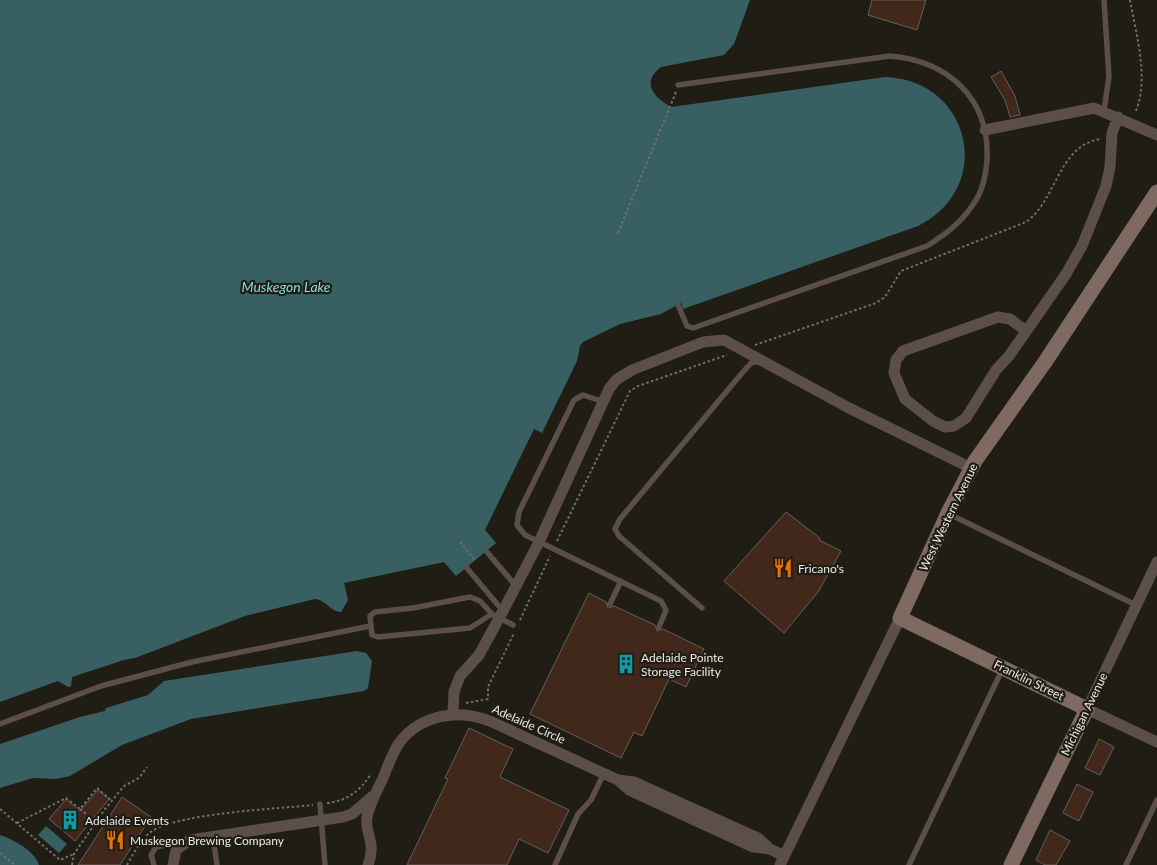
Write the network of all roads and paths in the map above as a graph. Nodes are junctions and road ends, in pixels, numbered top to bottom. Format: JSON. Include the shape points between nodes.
{"nodes":[{"id":1,"x":1104,"y":0,"type":"edge"},
{"id":2,"x":1130,"y":0,"type":"edge"},
{"id":3,"x":678,"y":85,"type":"joint"},
{"id":4,"x":1104,"y":110,"type":"junction"},
{"id":5,"x":1118,"y":117,"type":"junction"},
{"id":6,"x":1130,"y":123,"type":"junction"},
{"id":7,"x":985,"y":130,"type":"junction"},
{"id":8,"x":1157,"y":135,"type":"edge"},
{"id":9,"x":1157,"y":192,"type":"edge"},
{"id":10,"x":618,"y":233,"type":"dead end"},
{"id":11,"x":678,"y":305,"type":"dead end"},
{"id":12,"x":1026,"y":331,"type":"junction"},
{"id":13,"x":763,"y":361,"type":"junction"},
{"id":14,"x":604,"y":402,"type":"junction"},
{"id":15,"x":971,"y":468,"type":"junction"},
{"id":16,"x":948,"y":513,"type":"junction"},
{"id":17,"x":460,"y":542,"type":"dead end"},
{"id":18,"x":539,"y":542,"type":"junction"},
{"id":19,"x":486,"y":551,"type":"dead end"},
{"id":20,"x":475,"y":560,"type":"dead end"},
{"id":21,"x":1157,"y":562,"type":"edge"},
{"id":22,"x":466,"y":567,"type":"dead end"},
{"id":23,"x":621,"y":581,"type":"junction"},
{"id":24,"x":516,"y":586,"type":"junction"},
{"id":25,"x":610,"y":604,"type":"dead end"},
{"id":26,"x":1136,"y":605,"type":"junction"},
{"id":27,"x":702,"y":608,"type":"dead end"},
{"id":28,"x":499,"y":614,"type":"junction"},
{"id":29,"x":900,"y":618,"type":"junction"},
{"id":30,"x":513,"y":624,"type":"dead end"},
{"id":31,"x":370,"y":626,"type":"junction"},
{"id":32,"x":659,"y":628,"type":"dead end"},
{"id":33,"x":1003,"y":668,"type":"junction"},
{"id":34,"x":1087,"y":708,"type":"junction"},
{"id":35,"x":453,"y":714,"type":"junction"},
{"id":36,"x":0,"y":724,"type":"edge"},
{"id":37,"x":1157,"y":742,"type":"edge"},
{"id":38,"x":147,"y":767,"type":"dead end"},
{"id":39,"x":604,"y":773,"type":"junction"},
{"id":40,"x":374,"y":795,"type":"junction"},
{"id":41,"x":1157,"y":800,"type":"edge"},
{"id":42,"x":112,"y":801,"type":"junction"},
{"id":43,"x":320,"y":804,"type":"dead end"},
{"id":44,"x":80,"y":808,"type":"junction"},
{"id":45,"x":0,"y":809,"type":"edge"},
{"id":46,"x":203,"y":817,"type":"dead end"},
{"id":47,"x":342,"y":818,"type":"junction"},
{"id":48,"x":322,"y":821,"type":"junction"},
{"id":49,"x":96,"y":822,"type":"junction"},
{"id":50,"x":17,"y":823,"type":"junction"},
{"id":51,"x":369,"y":832,"type":"junction"},
{"id":52,"x":213,"y":837,"type":"junction"},
{"id":53,"x":190,"y":840,"type":"junction"},
{"id":54,"x":0,"y":853,"type":"edge"},
{"id":55,"x":74,"y":854,"type":"junction"},
{"id":56,"x":782,"y":860,"type":"edge"},
{"id":57,"x":15,"y":865,"type":"edge"},
{"id":58,"x":72,"y":865,"type":"edge"},
{"id":59,"x":127,"y":865,"type":"edge"},
{"id":60,"x":154,"y":865,"type":"edge"},
{"id":61,"x":173,"y":865,"type":"edge"},
{"id":62,"x":217,"y":865,"type":"edge"},
{"id":63,"x":325,"y":865,"type":"edge"},
{"id":64,"x":368,"y":865,"type":"edge"},
{"id":65,"x":555,"y":865,"type":"edge"},
{"id":66,"x":909,"y":865,"type":"edge"},
{"id":67,"x":1011,"y":865,"type":"edge"},
{"id":68,"x":1126,"y":865,"type":"edge"}],
"edges":[{"from":1,"to":4,"type":"lane","via":[[1108,77]]},
{"from":2,"to":6,"type":"path","via":[[1142,92]]},
{"from":3,"to":7,"type":"lane","via":[[890,56],[913,58],[954,78],[978,106]]},
{"from":3,"to":10,"type":"path"},
{"from":4,"to":5,"type":"street"},
{"from":4,"to":7,"type":"street","via":[[1084,108]]},
{"from":5,"to":6,"type":"street"},
{"from":5,"to":12,"type":"street","via":[[1112,133],[1106,186],[1088,234],[1066,274]]},
{"from":6,"to":8,"type":"street"},
{"from":7,"to":11,"type":"lane","via":[[986,169],[973,206],[952,230],[927,246],[693,328],[687,326]]},
{"from":9,"to":15,"type":"street","name":"West Western Avenue"},
{"from":12,"to":12,"type":"street","via":[[1010,319],[998,317],[903,351],[894,367],[895,378],[909,404],[937,424],[954,426],[970,415],[996,370]]},
{"from":13,"to":14,"type":"street","via":[[727,341],[703,342],[622,376],[613,384]]},
{"from":13,"to":15,"type":"street"},
{"from":13,"to":27,"type":"lane","via":[[748,366],[615,529]]},
{"from":14,"to":18,"type":"street"},
{"from":14,"to":18,"type":"lane","via":[[583,395],[574,400],[519,512],[516,521],[520,531]]},
{"from":15,"to":16,"type":"street","name":"West Western Avenue"},
{"from":16,"to":26,"type":"lane"},
{"from":16,"to":29,"type":"street","name":"West Western Avenue"},
{"from":17,"to":20,"type":"path"},
{"from":18,"to":23,"type":"lane"},
{"from":18,"to":24,"type":"street"},
{"from":19,"to":24,"type":"lane"},
{"from":21,"to":26,"type":"street","name":"Michigan Avenue"},
{"from":22,"to":28,"type":"lane"},
{"from":23,"to":25,"type":"lane"},
{"from":23,"to":32,"type":"lane","via":[[663,603],[666,613]]},
{"from":24,"to":28,"type":"street"},
{"from":26,"to":34,"type":"street","name":"Michigan Avenue"},
{"from":28,"to":30,"type":"lane"},
{"from":28,"to":31,"type":"lane","via":[[470,628],[417,634],[378,637],[372,635]]},
{"from":28,"to":31,"type":"lane","via":[[480,601],[464,598],[375,612],[370,616]]},
{"from":28,"to":35,"type":"street","via":[[479,655],[460,676],[454,692]]},
{"from":29,"to":33,"type":"street","name":"Franklin Street"},
{"from":29,"to":56,"type":"street","name":"West Western Avenue"},
{"from":31,"to":36,"type":"lane","via":[[192,662],[101,686]]},
{"from":33,"to":34,"type":"street","name":"Franklin Street"},
{"from":33,"to":66,"type":"lane"},
{"from":34,"to":37,"type":"street","name":"Franklin Street"},
{"from":34,"to":67,"type":"street","name":"Michigan Avenue"},
{"from":35,"to":39,"type":"street","name":"Adelaide Circle","via":[[484,718]]},
{"from":35,"to":40,"type":"street","name":"Adelaide Circle","via":[[431,720],[401,741]]},
{"from":38,"to":42,"type":"path"},
{"from":39,"to":56,"type":"street","name":"Adelaide Circle","via":[[629,790],[753,847],[770,849]]},
{"from":39,"to":65,"type":"lane","via":[[591,800],[578,814]]},
{"from":40,"to":47,"type":"street","name":"Adelaide Circle","via":[[352,814]]},
{"from":40,"to":51,"type":"street","name":"Adelaide Circle","via":[[367,818]]},
{"from":41,"to":68,"type":"lane"},
{"from":42,"to":44,"type":"path","via":[[97,788]]},
{"from":42,"to":49,"type":"path"},
{"from":43,"to":48,"type":"lane"},
{"from":44,"to":49,"type":"path"},
{"from":44,"to":50,"type":"path","via":[[66,798]]},
{"from":45,"to":50,"type":"path"},
{"from":46,"to":59,"type":"path","via":[[165,824],[150,832]]},
{"from":47,"to":48,"type":"street","name":"Adelaide Circle"},
{"from":47,"to":51,"type":"street","via":[[358,821]]},
{"from":48,"to":52,"type":"street","name":"Adelaide Circle"},
{"from":48,"to":63,"type":"lane"},
{"from":49,"to":55,"type":"path"},
{"from":50,"to":55,"type":"path","via":[[60,860]]},
{"from":51,"to":64,"type":"street","name":"Adelaide Circle","via":[[372,845]]},
{"from":52,"to":53,"type":"street","name":"Adelaide Circle"},
{"from":52,"to":62,"type":"lane"},
{"from":53,"to":60,"type":"lane","via":[[156,847],[151,855]]},
{"from":53,"to":61,"type":"street","via":[[176,850]]},
{"from":54,"to":57,"type":"path"},
{"from":55,"to":58,"type":"path"}]}
